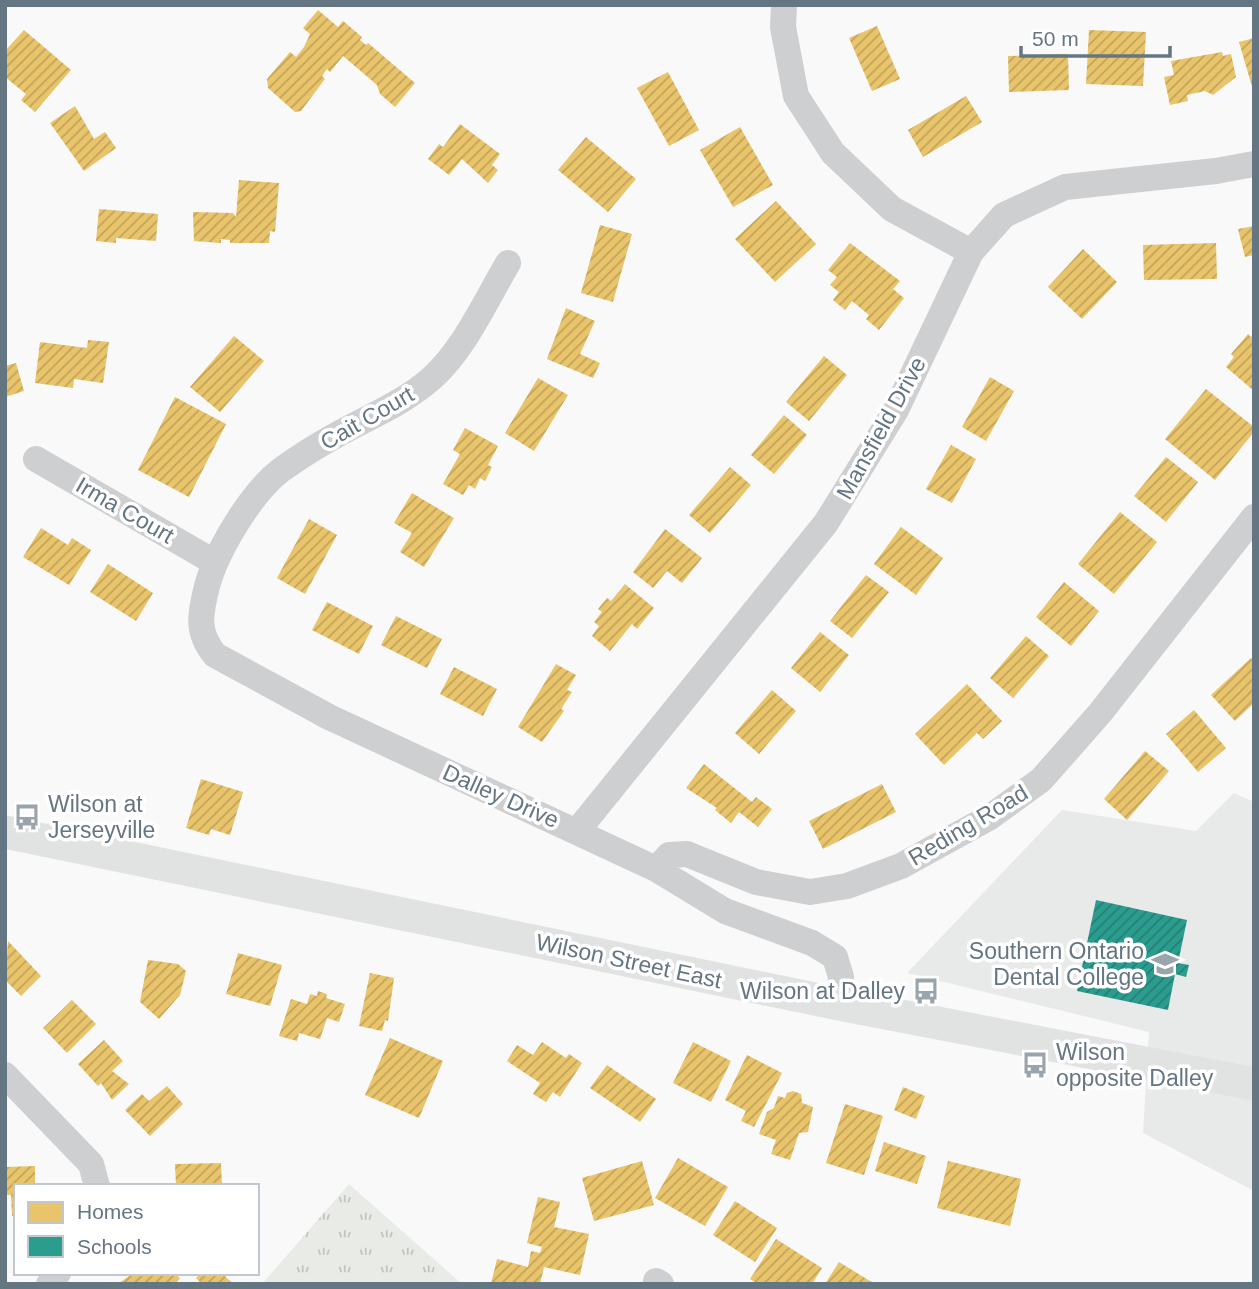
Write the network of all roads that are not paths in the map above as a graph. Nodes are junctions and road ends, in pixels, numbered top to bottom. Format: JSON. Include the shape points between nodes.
{"nodes":[{"id":1,"x":784,"y":5,"type":"edge"},
{"id":2,"x":1254,"y":164,"type":"edge"},
{"id":3,"x":971,"y":252,"type":"junction"},
{"id":4,"x":508,"y":263,"type":"dead end"},
{"id":5,"x":36,"y":459,"type":"dead end"},
{"id":6,"x":1254,"y":517,"type":"edge"},
{"id":7,"x":214,"y":562,"type":"junction"},
{"id":8,"x":578,"y":830,"type":"junction"},
{"id":9,"x":5,"y":832,"type":"edge"},
{"id":10,"x":656,"y":869,"type":"junction"},
{"id":11,"x":839,"y":1004,"type":"junction"},
{"id":12,"x":5,"y":1075,"type":"edge"},
{"id":13,"x":1254,"y":1084,"type":"edge"},
{"id":14,"x":96,"y":1184,"type":"edge"}],
"edges":[{"from":1,"to":3,"type":"street","via":[[783,27],[796,96],[833,153],[892,209]]},
{"from":2,"to":3,"type":"street","name":"Mansfield Drive","via":[[1065,187],[1004,215]]},
{"from":3,"to":8,"type":"street","name":"Mansfield Drive","via":[[896,410],[826,523]]},
{"from":4,"to":7,"type":"street","name":"Cait Court","via":[[450,361],[405,399],[280,471],[258,494]]},
{"from":5,"to":7,"type":"street","name":"Irma Court"},
{"from":6,"to":10,"type":"street","name":"Reding Road","via":[[1100,713],[1041,780],[990,817],[901,866],[847,886],[810,892],[756,882],[687,854],[669,855]]},
{"from":7,"to":8,"type":"street","name":"Dalley Drive","via":[[199,619],[204,642],[215,655],[329,718]]},
{"from":8,"to":10,"type":"street","name":"Dalley Drive"},
{"from":9,"to":11,"type":"main road","name":"Wilson Street East"},
{"from":10,"to":11,"type":"street","name":"Dalley Drive","via":[[725,911],[812,943],[835,957],[841,977]]},
{"from":11,"to":13,"type":"main road","name":"Wilson Street East"},
{"from":12,"to":14,"type":"street","via":[[90,1164]]}]}
